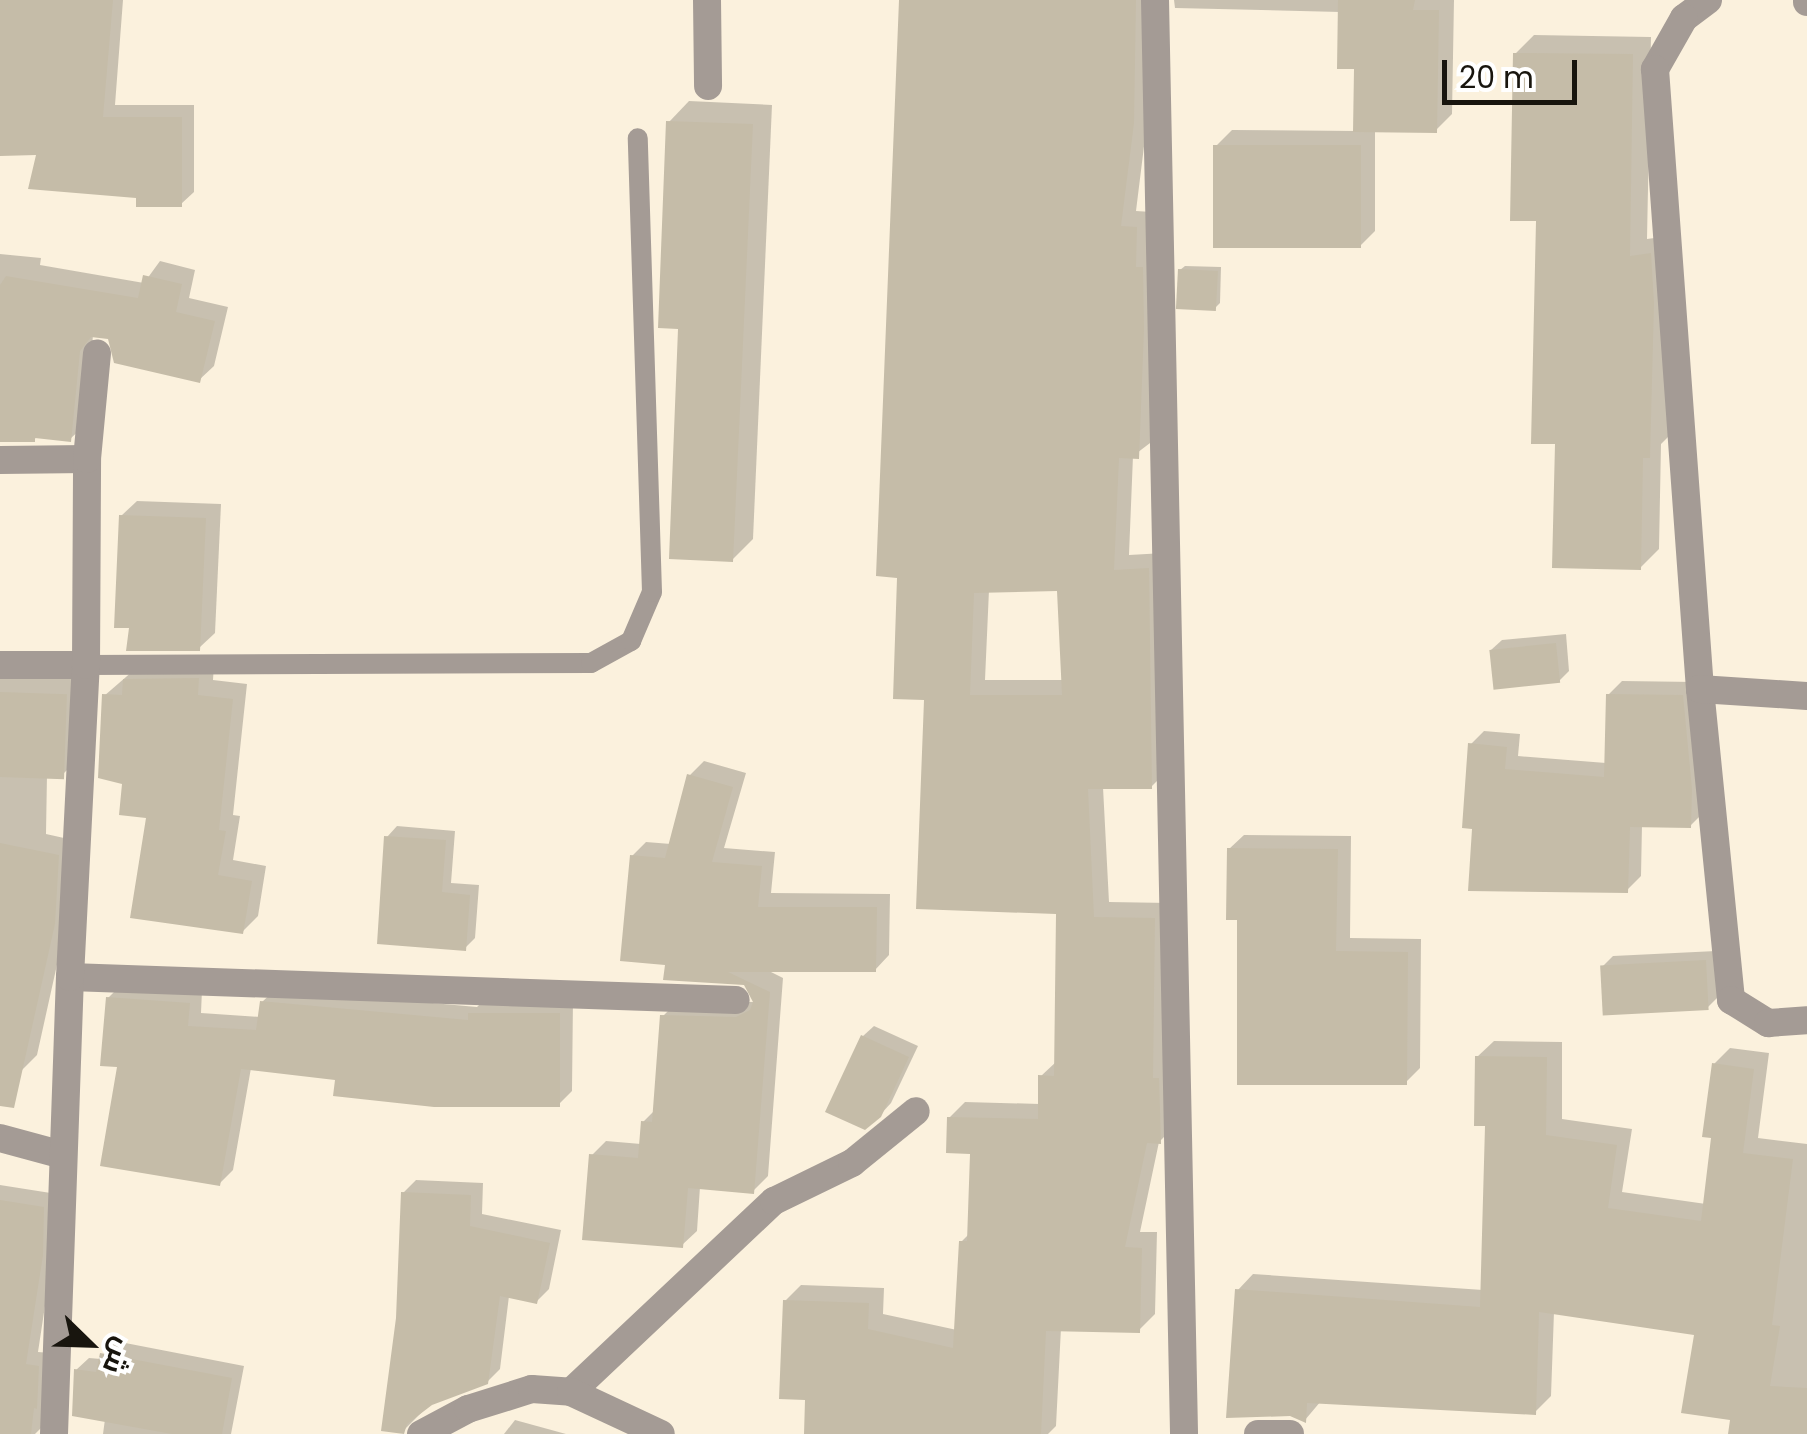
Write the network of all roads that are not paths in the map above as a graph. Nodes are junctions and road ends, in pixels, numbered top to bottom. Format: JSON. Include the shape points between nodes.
{"nodes":[{"id":1,"x":707,"y":0,"type":"edge"},
{"id":2,"x":1154,"y":0,"type":"edge"},
{"id":3,"x":1708,"y":0,"type":"edge"},
{"id":4,"x":708,"y":86,"type":"dead end"},
{"id":5,"x":638,"y":138,"type":"dead end"},
{"id":6,"x":98,"y":352,"type":"dead end"},
{"id":7,"x":87,"y":459,"type":"junction"},
{"id":8,"x":0,"y":460,"type":"edge"},
{"id":9,"x":0,"y":664,"type":"edge"},
{"id":10,"x":86,"y":666,"type":"junction"},
{"id":11,"x":1700,"y":688,"type":"junction"},
{"id":12,"x":1807,"y":696,"type":"edge"},
{"id":13,"x":70,"y":977,"type":"junction"},
{"id":14,"x":736,"y":1000,"type":"dead end"},
{"id":15,"x":1807,"y":1020,"type":"edge"},
{"id":16,"x":916,"y":1111,"type":"dead end"},
{"id":17,"x":0,"y":1138,"type":"edge"},
{"id":18,"x":63,"y":1155,"type":"junction"},
{"id":19,"x":571,"y":1392,"type":"junction"},
{"id":20,"x":54,"y":1434,"type":"edge"},
{"id":21,"x":421,"y":1434,"type":"edge"},
{"id":22,"x":661,"y":1434,"type":"edge"},
{"id":23,"x":1184,"y":1434,"type":"edge"},
{"id":24,"x":1258,"y":1434,"type":"edge"},
{"id":25,"x":1290,"y":1434,"type":"edge"}],
"edges":[{"from":1,"to":4,"type":"street"},
{"from":2,"to":23,"type":"street"},
{"from":3,"to":11,"type":"street","via":[[1684,18],[1655,69]]},
{"from":5,"to":10,"type":"lane","via":[[652,592],[631,641],[590,664]]},
{"from":6,"to":7,"type":"street"},
{"from":7,"to":8,"type":"street"},
{"from":7,"to":10,"type":"street"},
{"from":9,"to":10,"type":"street"},
{"from":10,"to":13,"type":"street"},
{"from":11,"to":12,"type":"street"},
{"from":11,"to":15,"type":"street","via":[[1731,1000],[1768,1023]]},
{"from":13,"to":14,"type":"street"},
{"from":13,"to":18,"type":"street"},
{"from":16,"to":19,"type":"street","via":[[852,1163],[774,1200]]},
{"from":17,"to":18,"type":"street"},
{"from":18,"to":20,"type":"street"},
{"from":19,"to":21,"type":"street","via":[[532,1388],[468,1409]]},
{"from":19,"to":22,"type":"street"},
{"from":24,"to":25,"type":"street"}]}
